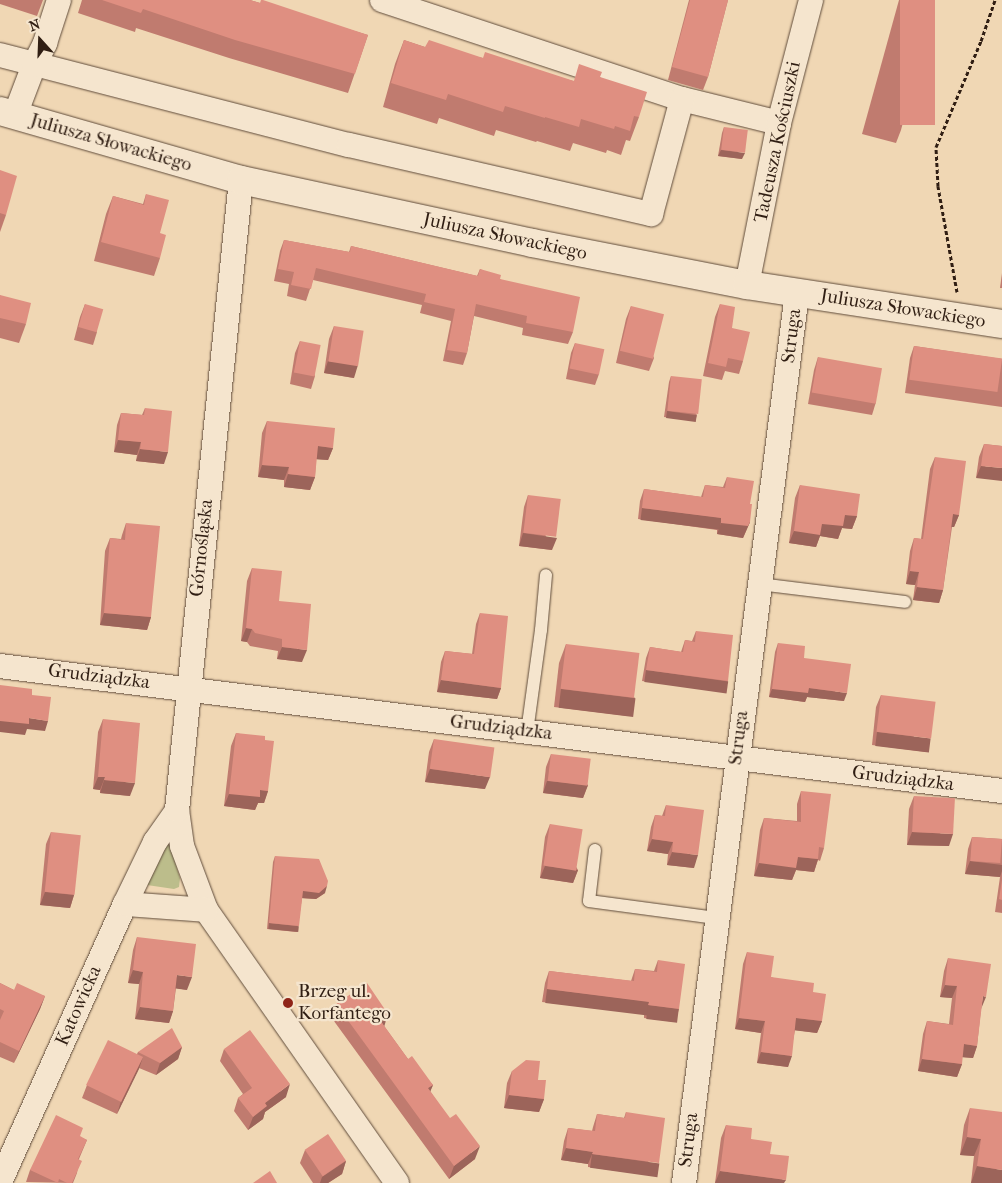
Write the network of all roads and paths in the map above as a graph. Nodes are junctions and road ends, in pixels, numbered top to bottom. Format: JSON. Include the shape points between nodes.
{"nodes":[{"id":1,"x":59,"y":0,"type":"edge"},
{"id":2,"x":382,"y":0,"type":"edge"},
{"id":3,"x":812,"y":0,"type":"edge"},
{"id":4,"x":994,"y":0,"type":"edge"},
{"id":5,"x":0,"y":55,"type":"edge"},
{"id":6,"x":34,"y":65,"type":"junction"},
{"id":7,"x":682,"y":99,"type":"junction"},
{"id":8,"x":7,"y":113,"type":"edge"},
{"id":9,"x":780,"y":123,"type":"junction"},
{"id":10,"x":241,"y":180,"type":"junction"},
{"id":11,"x":747,"y":285,"type":"junction"},
{"id":12,"x":797,"y":293,"type":"junction"},
{"id":13,"x":955,"y":317,"type":"junction"},
{"id":14,"x":1002,"y":324,"type":"edge"},
{"id":15,"x":546,"y":575,"type":"dead end"},
{"id":16,"x":758,"y":584,"type":"junction"},
{"id":17,"x":905,"y":602,"type":"dead end"},
{"id":18,"x":0,"y":666,"type":"edge"},
{"id":19,"x":188,"y":688,"type":"junction"},
{"id":20,"x":527,"y":732,"type":"junction"},
{"id":21,"x":737,"y":759,"type":"junction"},
{"id":22,"x":1002,"y":791,"type":"edge"},
{"id":23,"x":176,"y":810,"type":"junction"},
{"id":24,"x":595,"y":850,"type":"dead end"},
{"id":25,"x":125,"y":904,"type":"junction"},
{"id":26,"x":206,"y":910,"type":"junction"},
{"id":27,"x":716,"y":918,"type":"junction"},
{"id":28,"x":387,"y":1179,"type":"edge"},
{"id":29,"x":0,"y":1182,"type":"edge"},
{"id":30,"x":684,"y":1183,"type":"edge"}],
"edges":[{"from":1,"to":6,"type":"street","name":"Juliusza Słowackiego"},
{"from":2,"to":7,"type":"street"},
{"from":3,"to":9,"type":"street","name":"Tadeusza Kościuszki"},
{"from":4,"to":13,"type":"path","via":[[981,41],[936,147],[938,186],[957,294]]},
{"from":5,"to":6,"type":"street"},
{"from":6,"to":7,"type":"street","via":[[349,145],[651,214]]},
{"from":6,"to":8,"type":"street","name":"Juliusza Słowackiego"},
{"from":7,"to":9,"type":"street"},
{"from":8,"to":10,"type":"street","name":"Juliusza Słowackiego"},
{"from":9,"to":11,"type":"street","name":"Tadeusza Kościuszki"},
{"from":10,"to":11,"type":"street","name":"Juliusza Słowackiego","via":[[532,244]]},
{"from":10,"to":19,"type":"street","name":"Górnośląska"},
{"from":11,"to":12,"type":"street","name":"Juliusza Słowackiego"},
{"from":12,"to":13,"type":"street","name":"Juliusza Słowackiego"},
{"from":12,"to":16,"type":"street","name":"Struga"},
{"from":13,"to":14,"type":"street","name":"Juliusza Słowackiego"},
{"from":15,"to":20,"type":"lane"},
{"from":16,"to":17,"type":"lane"},
{"from":16,"to":21,"type":"street","name":"Struga"},
{"from":18,"to":19,"type":"street","name":"Grudziądzka"},
{"from":19,"to":20,"type":"street","name":"Grudziądzka"},
{"from":19,"to":23,"type":"street","name":"Górnośląska"},
{"from":20,"to":21,"type":"street","name":"Grudziądzka"},
{"from":21,"to":22,"type":"street","name":"Grudziądzka"},
{"from":21,"to":27,"type":"street","name":"Struga"},
{"from":23,"to":25,"type":"street","name":"Górnośląska","via":[[155,842]]},
{"from":23,"to":26,"type":"street","via":[[182,846]]},
{"from":24,"to":27,"type":"lane","via":[[588,901]]},
{"from":25,"to":26,"type":"street"},
{"from":25,"to":29,"type":"street","name":"Katowicka"},
{"from":26,"to":28,"type":"street"},
{"from":27,"to":30,"type":"street","name":"Struga"}]}
